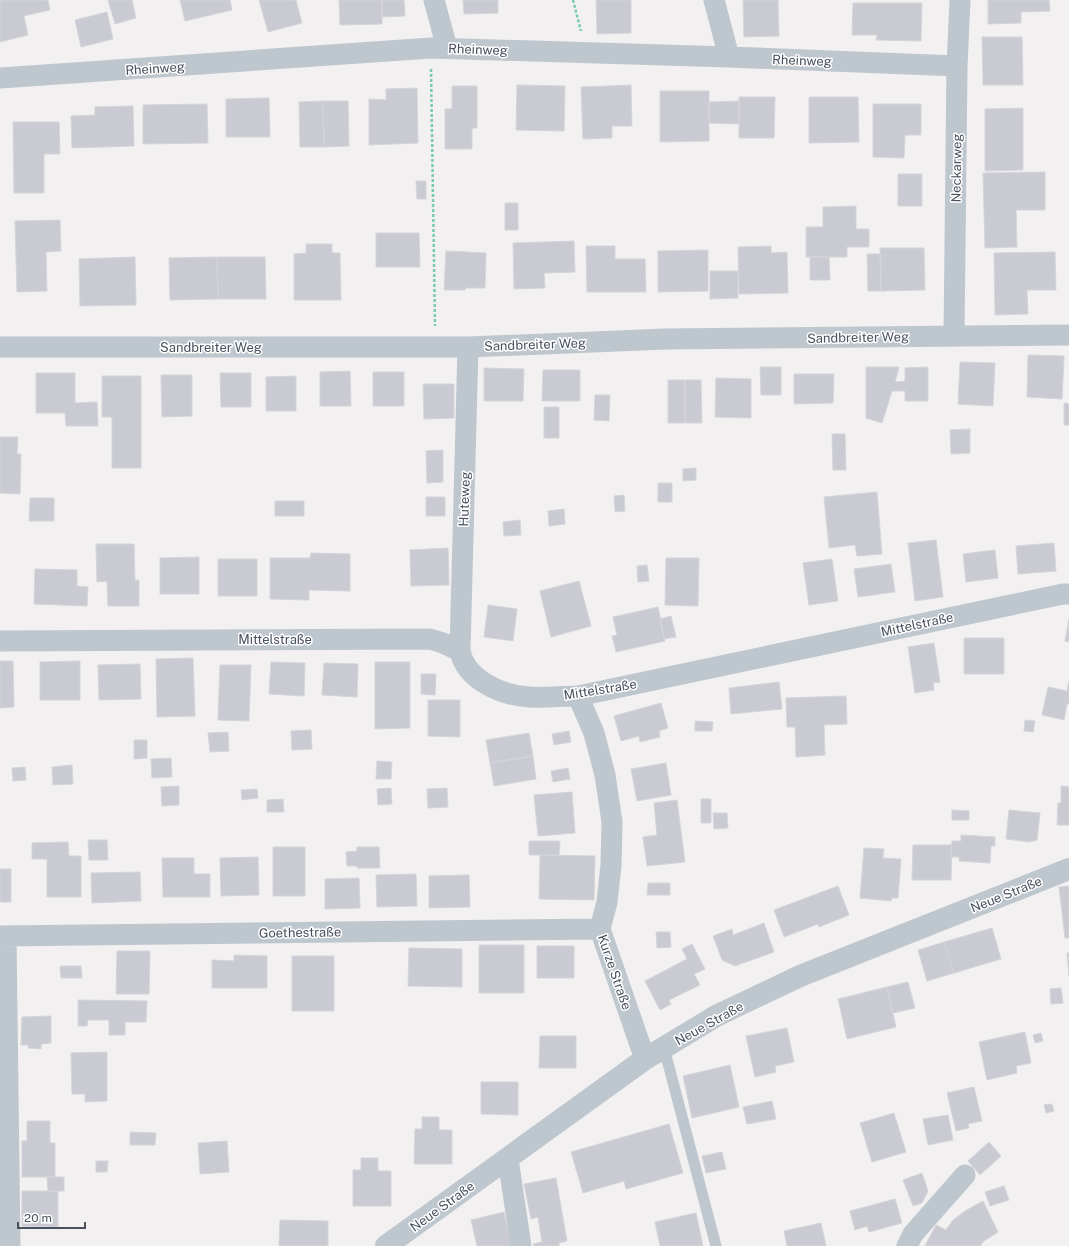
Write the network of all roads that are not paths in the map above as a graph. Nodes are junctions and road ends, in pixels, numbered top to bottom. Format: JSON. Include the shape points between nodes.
{"nodes":[{"id":1,"x":434,"y":0,"type":"edge"},
{"id":2,"x":714,"y":0,"type":"edge"},
{"id":3,"x":960,"y":0,"type":"edge"},
{"id":4,"x":439,"y":48,"type":"junction"},
{"id":5,"x":729,"y":57,"type":"junction"},
{"id":6,"x":957,"y":66,"type":"junction"},
{"id":7,"x":0,"y":78,"type":"edge"},
{"id":8,"x":1069,"y":335,"type":"edge"},
{"id":9,"x":954,"y":336,"type":"junction"},
{"id":10,"x":0,"y":347,"type":"edge"},
{"id":11,"x":468,"y":347,"type":"junction"},
{"id":12,"x":1069,"y":594,"type":"edge"},
{"id":13,"x":0,"y":641,"type":"edge"},
{"id":14,"x":460,"y":651,"type":"junction"},
{"id":15,"x":578,"y":696,"type":"junction"},
{"id":16,"x":1069,"y":869,"type":"edge"},
{"id":17,"x":600,"y":929,"type":"junction"},
{"id":18,"x":3,"y":936,"type":"edge"},
{"id":19,"x":664,"y":1048,"type":"junction"},
{"id":20,"x":645,"y":1059,"type":"junction"},
{"id":21,"x":508,"y":1159,"type":"junction"},
{"id":22,"x":965,"y":1175,"type":"dead end"},
{"id":23,"x":10,"y":1246,"type":"edge"},
{"id":24,"x":386,"y":1246,"type":"edge"},
{"id":25,"x":521,"y":1246,"type":"edge"},
{"id":26,"x":716,"y":1246,"type":"edge"},
{"id":27,"x":907,"y":1246,"type":"edge"}],
"edges":[{"from":1,"to":4,"type":"street"},
{"from":2,"to":5,"type":"street"},
{"from":3,"to":6,"type":"street","name":"Neckarweg"},
{"from":4,"to":5,"type":"street","name":"Rheinweg"},
{"from":4,"to":7,"type":"street","name":"Rheinweg"},
{"from":5,"to":6,"type":"street","name":"Rheinweg"},
{"from":6,"to":9,"type":"street","name":"Neckarweg"},
{"from":8,"to":9,"type":"street","name":"Sandbreiter Weg"},
{"from":9,"to":11,"type":"street","name":"Sandbreiter Weg","via":[[666,339]]},
{"from":10,"to":11,"type":"street","name":"Sandbreiter Weg"},
{"from":11,"to":14,"type":"street","name":"Huteweg"},
{"from":12,"to":15,"type":"street","name":"Mittelstraße"},
{"from":13,"to":14,"type":"street","name":"Mittelstraße","via":[[413,638],[443,643]]},
{"from":14,"to":15,"type":"street","name":"Mittelstraße","via":[[469,671],[481,682],[500,690],[529,697]]},
{"from":15,"to":17,"type":"street","name":"Kurze Straße","via":[[594,733],[612,822],[607,902]]},
{"from":16,"to":19,"type":"street","name":"Neue Straße","via":[[800,976],[716,1016]]},
{"from":17,"to":18,"type":"street","name":"Goethestraße"},
{"from":17,"to":20,"type":"street","name":"Kurze Straße"},
{"from":18,"to":23,"type":"street"},
{"from":19,"to":20,"type":"street","name":"Neue Straße"},
{"from":19,"to":26,"type":"lane"},
{"from":20,"to":21,"type":"street","name":"Neue Straße"},
{"from":21,"to":24,"type":"street","name":"Neue Straße"},
{"from":21,"to":25,"type":"street"},
{"from":22,"to":27,"type":"street","via":[[913,1234]]}]}
